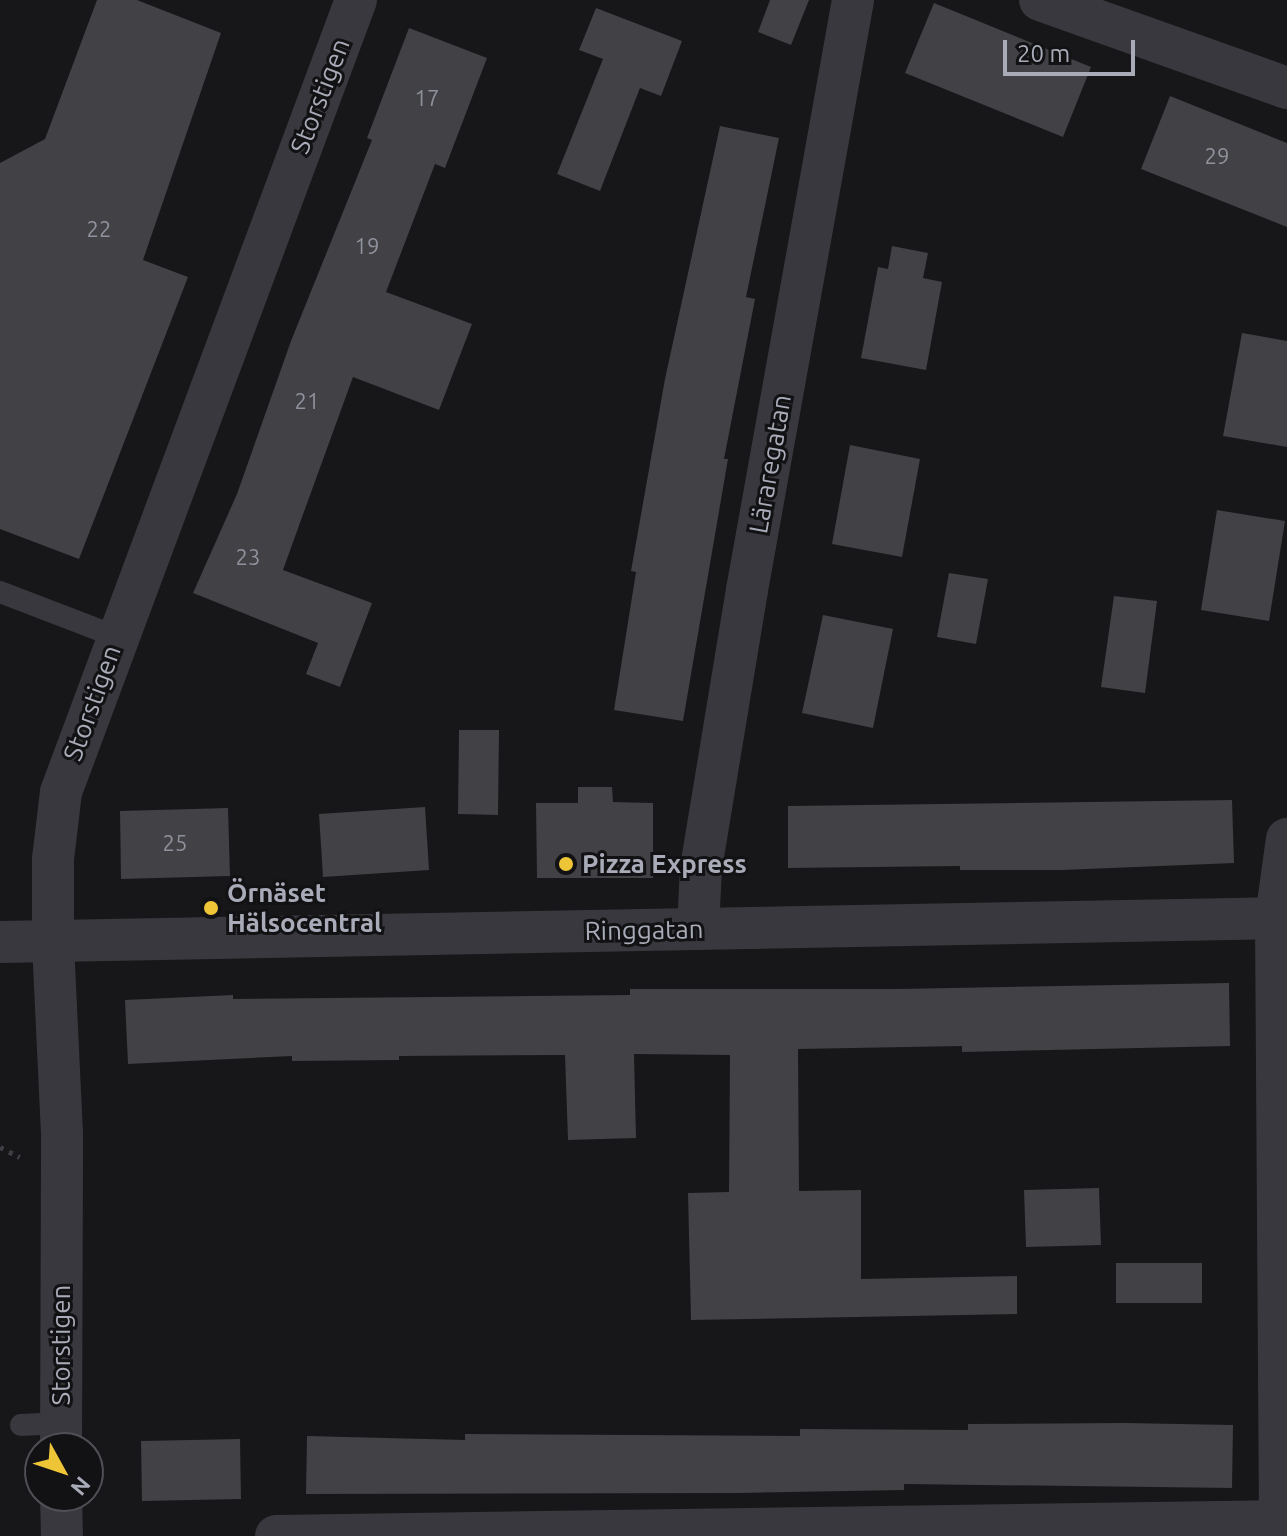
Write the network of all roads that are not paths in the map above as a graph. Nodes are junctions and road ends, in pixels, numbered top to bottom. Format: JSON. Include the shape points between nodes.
{"nodes":[{"id":1,"x":356,"y":0,"type":"edge"},
{"id":2,"x":853,"y":0,"type":"edge"},
{"id":3,"x":1040,"y":0,"type":"edge"},
{"id":4,"x":1287,"y":88,"type":"edge"},
{"id":5,"x":0,"y":592,"type":"edge"},
{"id":6,"x":117,"y":637,"type":"junction"},
{"id":7,"x":1287,"y":839,"type":"edge"},
{"id":8,"x":1281,"y":918,"type":"edge"},
{"id":9,"x":698,"y":929,"type":"junction"},
{"id":10,"x":53,"y":941,"type":"junction"},
{"id":11,"x":0,"y":942,"type":"edge"},
{"id":12,"x":48,"y":1432,"type":"edge"},
{"id":13,"x":61,"y":1512,"type":"edge"},
{"id":14,"x":1283,"y":1521,"type":"edge"},
{"id":15,"x":62,"y":1536,"type":"edge"},
{"id":16,"x":276,"y":1536,"type":"edge"}],
"edges":[{"from":1,"to":6,"type":"street","name":"Storstigen"},
{"from":2,"to":9,"type":"street","name":"Läraregatan","via":[[739,636],[701,868]]},
{"from":3,"to":4,"type":"street"},
{"from":5,"to":6,"type":"lane"},
{"from":6,"to":10,"type":"street","name":"Storstigen","via":[[61,792],[53,859]]},
{"from":7,"to":8,"type":"street"},
{"from":8,"to":9,"type":"street","name":"Ringgatan"},
{"from":8,"to":14,"type":"street"},
{"from":9,"to":10,"type":"street","name":"Ringgatan"},
{"from":10,"to":11,"type":"street","name":"Ringgatan"},
{"from":10,"to":12,"type":"street","name":"Storstigen","via":[[62,1134]]},
{"from":13,"to":15,"type":"street"},
{"from":14,"to":16,"type":"street"}]}
